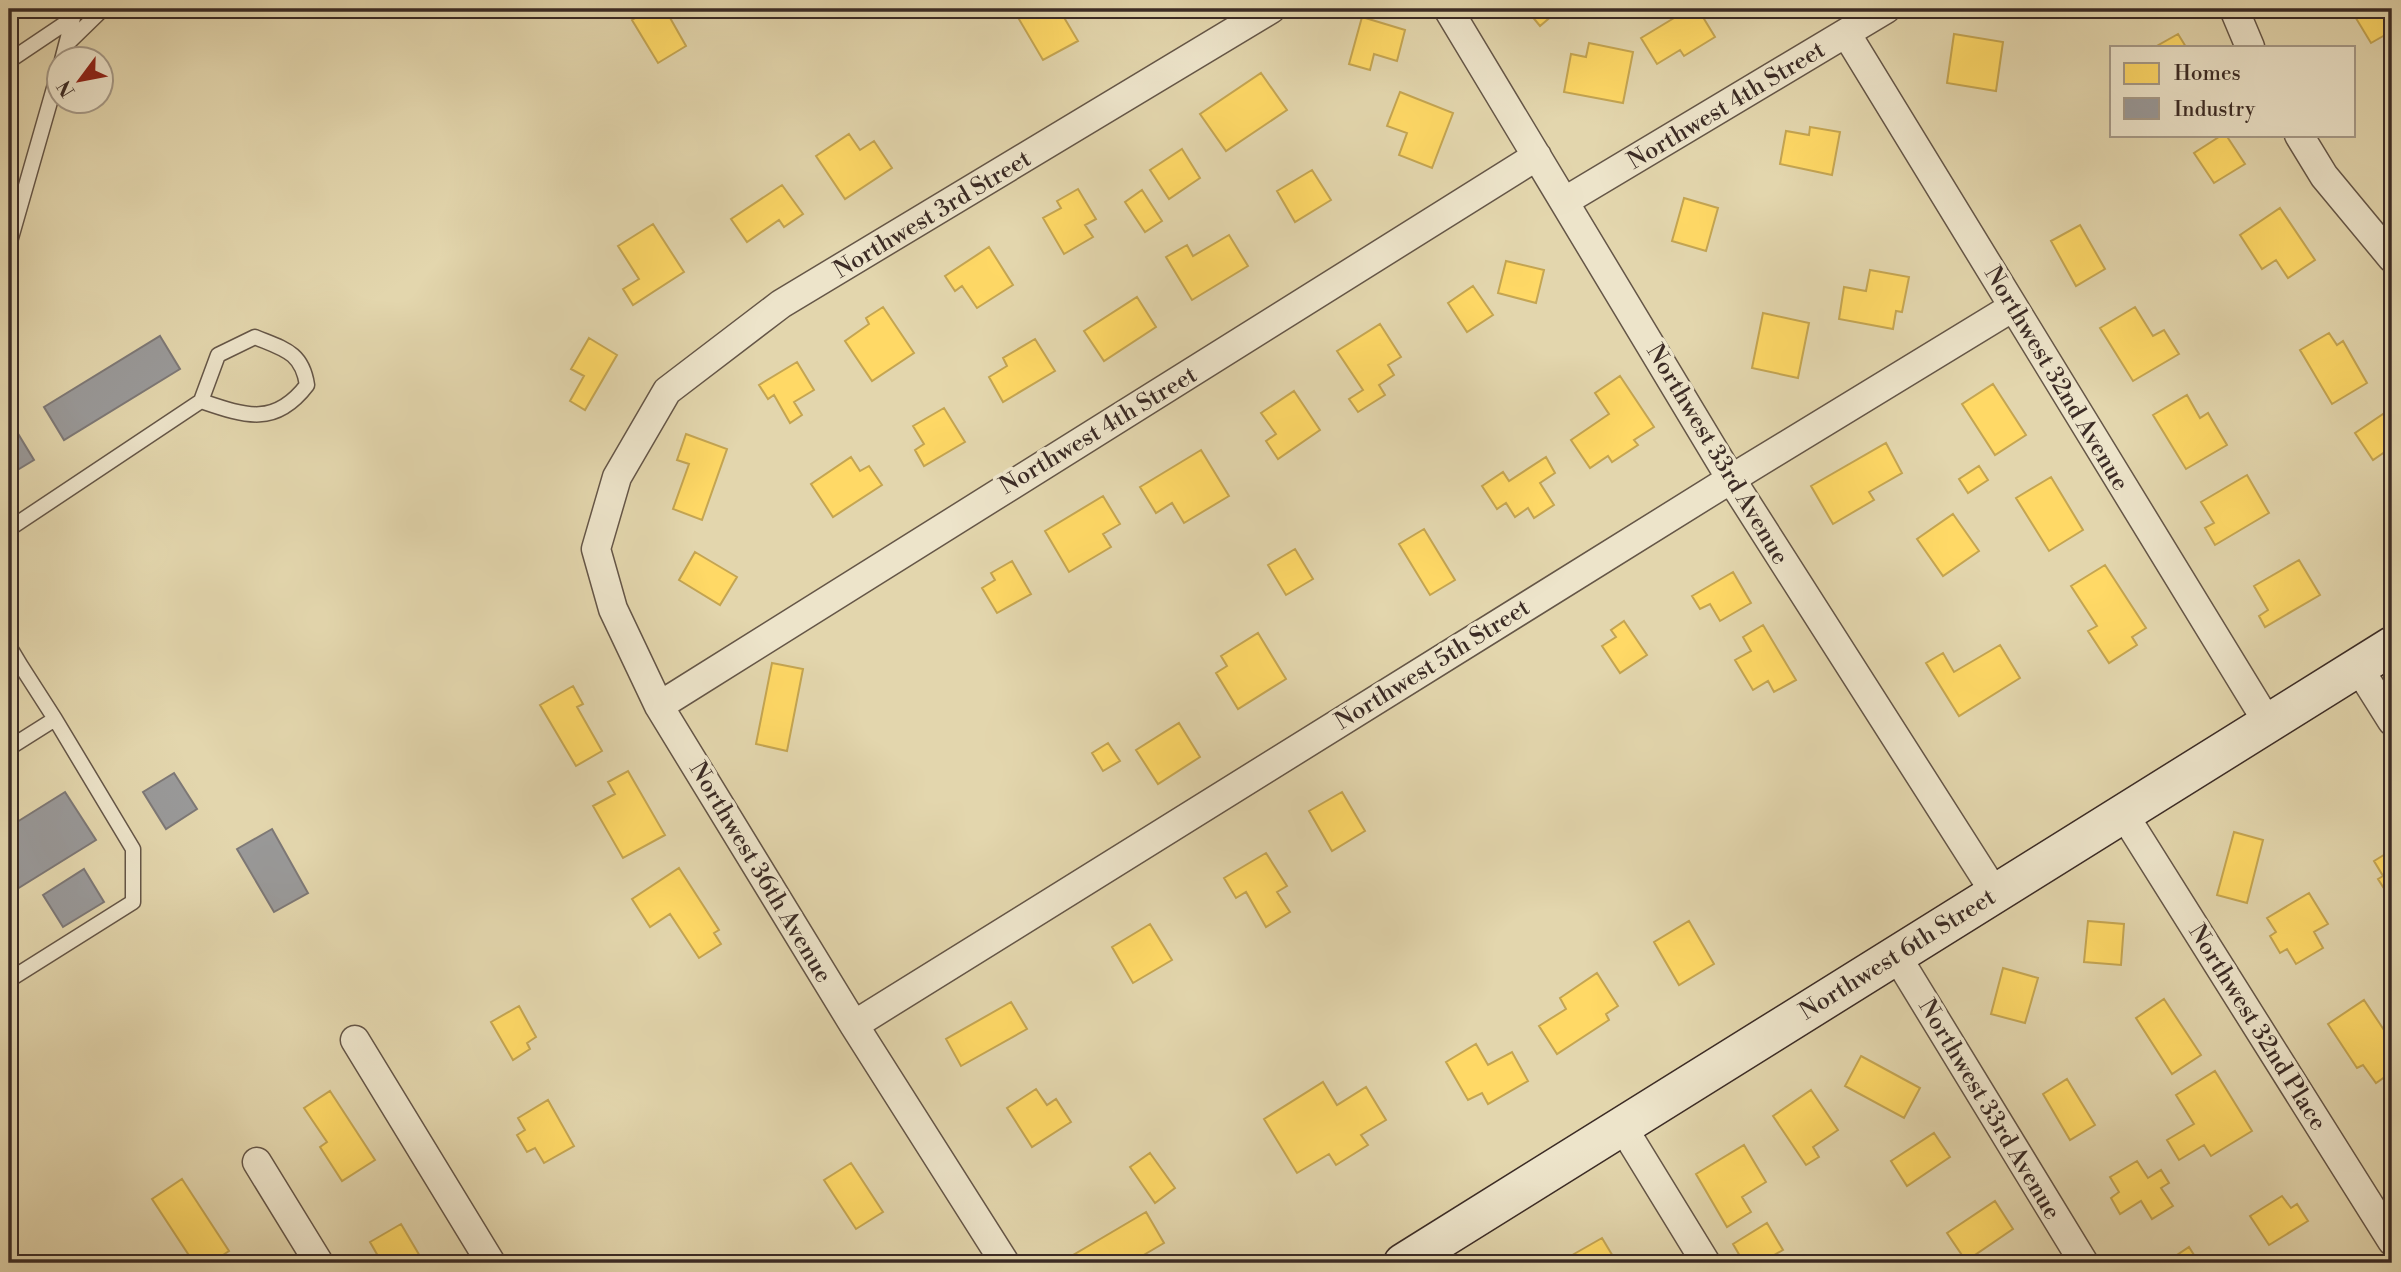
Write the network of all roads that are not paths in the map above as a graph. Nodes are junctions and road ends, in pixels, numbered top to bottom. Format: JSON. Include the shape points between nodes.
{"nodes":[{"id":1,"x":103,"y":9,"type":"edge"},
{"id":2,"x":1271,"y":9,"type":"edge"},
{"id":3,"x":1448,"y":9,"type":"edge"},
{"id":4,"x":1886,"y":9,"type":"edge"},
{"id":5,"x":2243,"y":12,"type":"edge"},
{"id":6,"x":70,"y":14,"type":"edge"},
{"id":7,"x":1846,"y":33,"type":"junction"},
{"id":8,"x":65,"y":46,"type":"edge"},
{"id":9,"x":69,"y":46,"type":"edge"},
{"id":10,"x":2250,"y":46,"type":"edge"},
{"id":11,"x":9,"y":61,"type":"edge"},
{"id":12,"x":46,"y":116,"type":"edge"},
{"id":13,"x":2300,"y":136,"type":"edge"},
{"id":14,"x":1537,"y":156,"type":"junction"},
{"id":15,"x":1565,"y":201,"type":"junction"},
{"id":16,"x":9,"y":245,"type":"edge"},
{"id":17,"x":2392,"y":258,"type":"edge"},
{"id":18,"x":2013,"y":307,"type":"junction"},
{"id":19,"x":201,"y":401,"type":"junction"},
{"id":20,"x":628,"y":458,"type":"joint"},
{"id":21,"x":1731,"y":479,"type":"junction"},
{"id":22,"x":9,"y":530,"type":"edge"},
{"id":23,"x":9,"y":646,"type":"edge"},
{"id":24,"x":2392,"y":646,"type":"edge"},
{"id":25,"x":2358,"y":667,"type":"junction"},
{"id":26,"x":15,"y":670,"type":"edge"},
{"id":27,"x":659,"y":706,"type":"junction"},
{"id":28,"x":55,"y":719,"type":"junction"},
{"id":29,"x":2392,"y":721,"type":"edge"},
{"id":30,"x":2267,"y":723,"type":"junction"},
{"id":31,"x":9,"y":748,"type":"edge"},
{"id":32,"x":2123,"y":813,"type":"junction"},
{"id":33,"x":1995,"y":893,"type":"junction"},
{"id":34,"x":1896,"y":955,"type":"junction"},
{"id":35,"x":9,"y":980,"type":"edge"},
{"id":36,"x":854,"y":1025,"type":"junction"},
{"id":37,"x":355,"y":1040,"type":"dead end"},
{"id":38,"x":1622,"y":1126,"type":"junction"},
{"id":39,"x":257,"y":1162,"type":"dead end"},
{"id":40,"x":2392,"y":1241,"type":"edge"},
{"id":41,"x":1428,"y":1257,"type":"edge"},
{"id":42,"x":318,"y":1263,"type":"edge"},
{"id":43,"x":491,"y":1263,"type":"edge"},
{"id":44,"x":1005,"y":1263,"type":"edge"},
{"id":45,"x":1706,"y":1263,"type":"edge"},
{"id":46,"x":2084,"y":1263,"type":"edge"}],
"edges":[{"from":1,"to":9,"type":"lane"},
{"from":2,"to":20,"type":"street","name":"Northwest 3rd Street","via":[[781,304],[667,391]]},
{"from":3,"to":14,"type":"street","name":"Northwest 33rd Avenue"},
{"from":4,"to":7,"type":"street","name":"Northwest 4th Street"},
{"from":5,"to":10,"type":"street"},
{"from":6,"to":8,"type":"lane"},
{"from":6,"to":11,"type":"lane"},
{"from":7,"to":15,"type":"street","name":"Northwest 4th Street"},
{"from":7,"to":18,"type":"street","name":"Northwest 32nd Avenue"},
{"from":12,"to":16,"type":"lane"},
{"from":13,"to":17,"type":"street","via":[[2324,176]]},
{"from":14,"to":15,"type":"street","name":"Northwest 33rd Avenue"},
{"from":14,"to":27,"type":"street","name":"Northwest 4th Street"},
{"from":15,"to":21,"type":"street","name":"Northwest 33rd Avenue"},
{"from":18,"to":21,"type":"street","name":"Northwest 5th Street"},
{"from":18,"to":30,"type":"street","name":"Northwest 32nd Avenue"},
{"from":19,"to":19,"type":"lane","via":[[248,417],[291,405],[307,385],[304,366],[287,350],[256,337],[218,355]]},
{"from":19,"to":22,"type":"lane"},
{"from":20,"to":27,"type":"street","name":"Northwest 36th Avenue","via":[[617,477],[596,549],[613,609]]},
{"from":21,"to":33,"type":"street","name":"Northwest 33rd Avenue"},
{"from":21,"to":36,"type":"street","name":"Northwest 5th Street"},
{"from":23,"to":26,"type":"lane"},
{"from":24,"to":25,"type":"main road","name":"Northwest 6th Street"},
{"from":25,"to":29,"type":"street"},
{"from":25,"to":30,"type":"main road","name":"Northwest 6th Street"},
{"from":26,"to":28,"type":"lane"},
{"from":27,"to":36,"type":"street","name":"Northwest 36th Avenue"},
{"from":28,"to":31,"type":"lane"},
{"from":28,"to":35,"type":"lane","via":[[133,849],[133,902]]},
{"from":30,"to":32,"type":"main road","name":"Northwest 6th Street"},
{"from":32,"to":33,"type":"main road","name":"Northwest 6th Street"},
{"from":32,"to":40,"type":"street","name":"Northwest 32nd Place"},
{"from":33,"to":34,"type":"main road","name":"Northwest 6th Street"},
{"from":34,"to":38,"type":"main road","name":"Northwest 6th Street"},
{"from":34,"to":46,"type":"street","name":"Northwest 33rd Avenue"},
{"from":36,"to":44,"type":"street","name":"Northwest 36th Avenue"},
{"from":37,"to":43,"type":"street"},
{"from":38,"to":41,"type":"main road","name":"Northwest 6th Street"},
{"from":38,"to":45,"type":"street"},
{"from":39,"to":42,"type":"street"}]}
